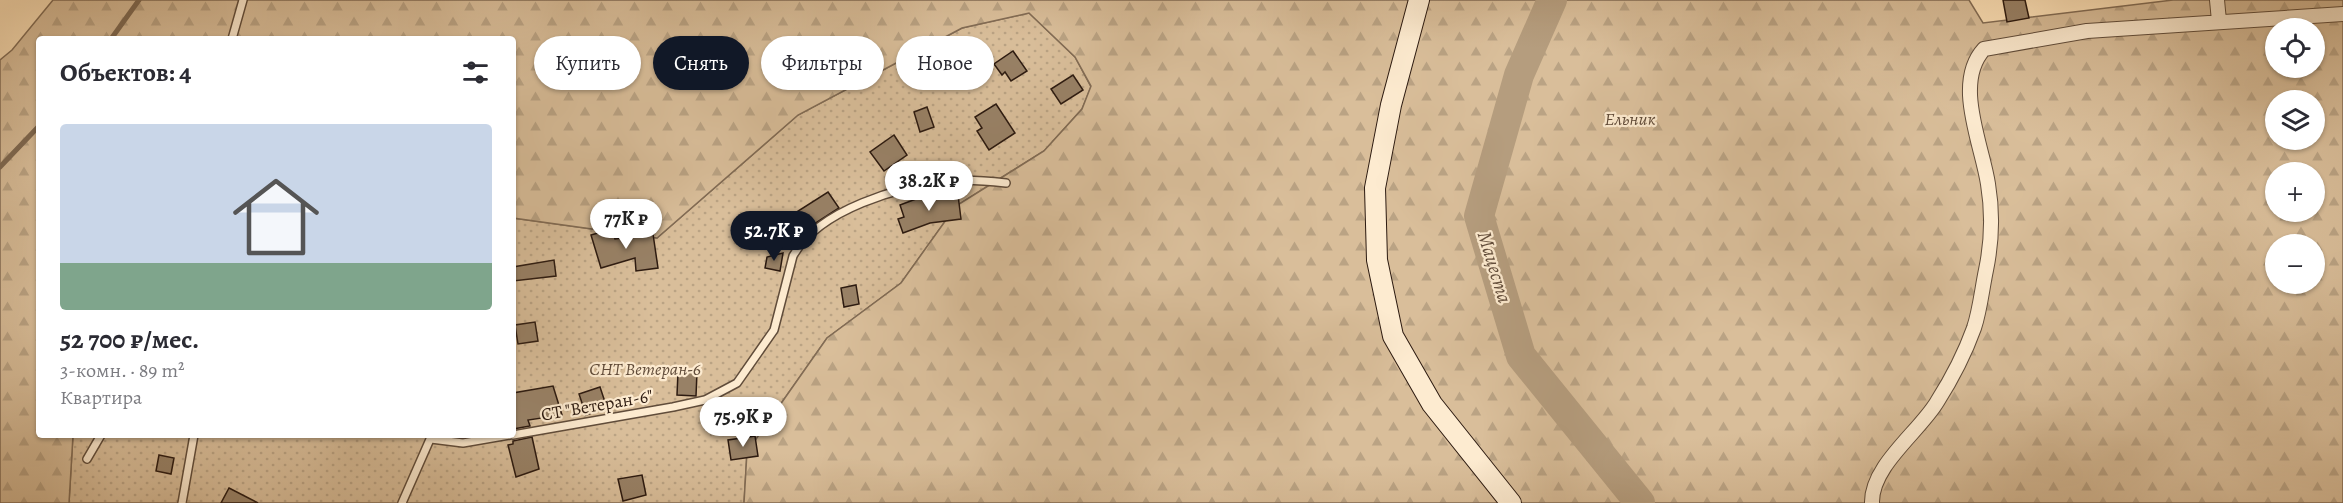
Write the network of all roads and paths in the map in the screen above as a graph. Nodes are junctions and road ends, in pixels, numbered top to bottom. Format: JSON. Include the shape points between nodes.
{"nodes":[{"id":1,"x":243,"y":0,"type":"edge"},
{"id":2,"x":1419,"y":0,"type":"edge"},
{"id":3,"x":2217,"y":0,"type":"edge"},
{"id":4,"x":2343,"y":14,"type":"edge"},
{"id":5,"x":2219,"y":21,"type":"junction"},
{"id":6,"x":231,"y":36,"type":"edge"},
{"id":7,"x":1006,"y":183,"type":"dead end"},
{"id":8,"x":516,"y":434,"type":"edge"},
{"id":9,"x":99,"y":438,"type":"edge"},
{"id":10,"x":193,"y":438,"type":"edge"},
{"id":11,"x":431,"y":438,"type":"edge"},
{"id":12,"x":436,"y":438,"type":"edge"},
{"id":13,"x":494,"y":438,"type":"edge"},
{"id":14,"x":87,"y":459,"type":"dead end"},
{"id":15,"x":182,"y":503,"type":"edge"},
{"id":16,"x":402,"y":503,"type":"edge"},
{"id":17,"x":1511,"y":503,"type":"edge"},
{"id":18,"x":1872,"y":503,"type":"edge"}],
"edges":[{"from":1,"to":6,"type":"lane"},
{"from":2,"to":17,"type":"street","via":[[1391,105],[1375,188],[1377,260],[1393,336],[1432,404]]},
{"from":3,"to":5,"type":"street"},
{"from":4,"to":5,"type":"street"},
{"from":5,"to":18,"type":"street","via":[[2087,31],[2000,45],[1984,49],[1976,58],[1970,74],[1974,123],[1988,185],[1992,239],[1974,327],[1937,402],[1880,474],[1872,488]]},
{"from":7,"to":8,"type":"lane","name":"СТ \"Ветеран-6\"","via":[[953,180],[919,186],[873,198],[830,219],[799,245],[793,256],[774,330],[737,383],[705,400]]},
{"from":9,"to":14,"type":"lane"},
{"from":10,"to":15,"type":"lane"},
{"from":11,"to":16,"type":"lane"},
{"from":12,"to":13,"type":"lane","name":"СТ \"Ветеран-6\"","via":[[463,443]]}]}
